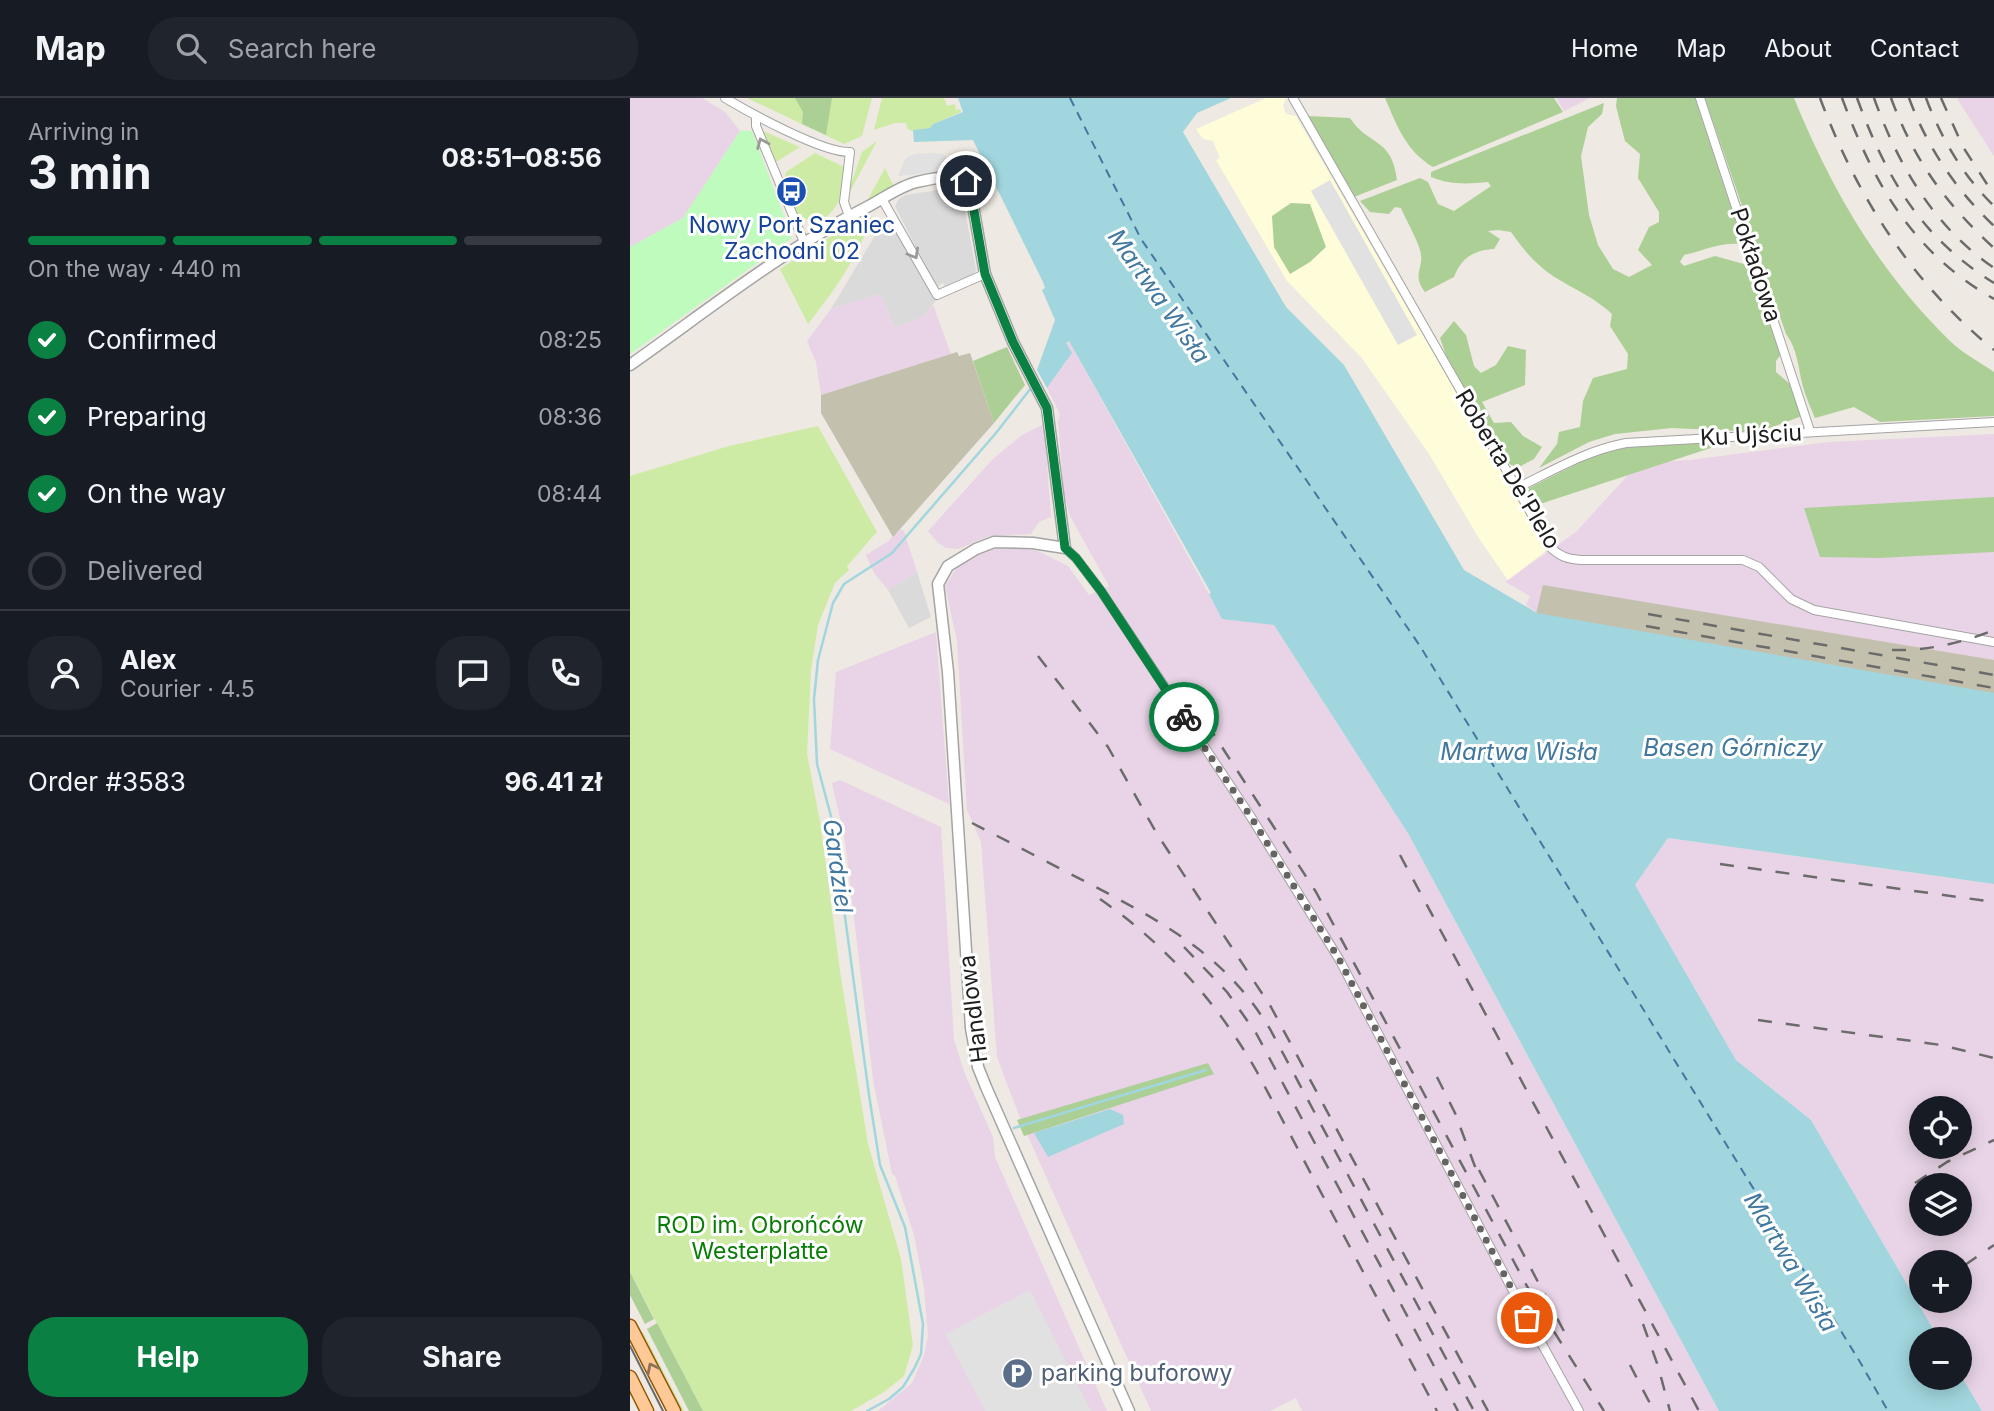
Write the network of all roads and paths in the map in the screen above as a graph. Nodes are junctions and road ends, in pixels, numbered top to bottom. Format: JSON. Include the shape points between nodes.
{"nodes":[{"id":1,"x":1293,"y":98,"type":"edge"},
{"id":2,"x":1700,"y":98,"type":"edge"},
{"id":3,"x":727,"y":99,"type":"edge"},
{"id":4,"x":756,"y":117,"type":"junction"},
{"id":5,"x":882,"y":199,"type":"junction"},
{"id":6,"x":849,"y":216,"type":"junction"},
{"id":7,"x":804,"y":242,"type":"junction"},
{"id":8,"x":985,"y":274,"type":"junction"},
{"id":9,"x":630,"y":365,"type":"edge"},
{"id":10,"x":1994,"y":422,"type":"edge"},
{"id":11,"x":1810,"y":431,"type":"junction"},
{"id":12,"x":1517,"y":488,"type":"junction"},
{"id":13,"x":1065,"y":548,"type":"junction"},
{"id":14,"x":1994,"y":642,"type":"edge"},
{"id":15,"x":630,"y":1326,"type":"edge"},
{"id":16,"x":630,"y":1377,"type":"edge"},
{"id":17,"x":647,"y":1411,"type":"edge"},
{"id":18,"x":674,"y":1411,"type":"edge"},
{"id":19,"x":1129,"y":1411,"type":"edge"},
{"id":20,"x":1579,"y":1411,"type":"edge"}],
"edges":[{"from":1,"to":12,"type":"street","name":"Roberta De'Plelo"},
{"from":2,"to":11,"type":"street","name":"Pokładowa"},
{"from":3,"to":4,"type":"street"},
{"from":4,"to":6,"type":"street","via":[[839,152],[849,152],[844,202]]},
{"from":7,"to":4,"type":"street","one_way":true},
{"from":5,"to":6,"type":"street"},
{"from":5,"to":8,"type":"street","one_way":true,"via":[[937,295]]},
{"from":5,"to":8,"type":"street","via":[[916,182],[966,181]]},
{"from":6,"to":7,"type":"street"},
{"from":7,"to":9,"type":"street"},
{"from":8,"to":13,"type":"street","via":[[1047,408]]},
{"from":10,"to":11,"type":"street","name":"Ku Ujściu"},
{"from":11,"to":12,"type":"street","name":"Ku Ujściu","via":[[1613,446],[1576,457]]},
{"from":12,"to":14,"type":"street","name":"Roberta De'Plelo","via":[[1551,548],[1567,559],[1743,560],[1759,567],[1791,599],[1814,610]]},
{"from":13,"to":19,"type":"street","name":"Handlowa","via":[[994,542],[948,566],[940,577],[938,592],[948,672],[971,1028],[978,1067]]},
{"from":13,"to":20,"type":"street","via":[[1101,591],[1339,959]]},
{"from":18,"to":15,"type":"main road","one_way":true},
{"from":16,"to":17,"type":"main road"}]}
